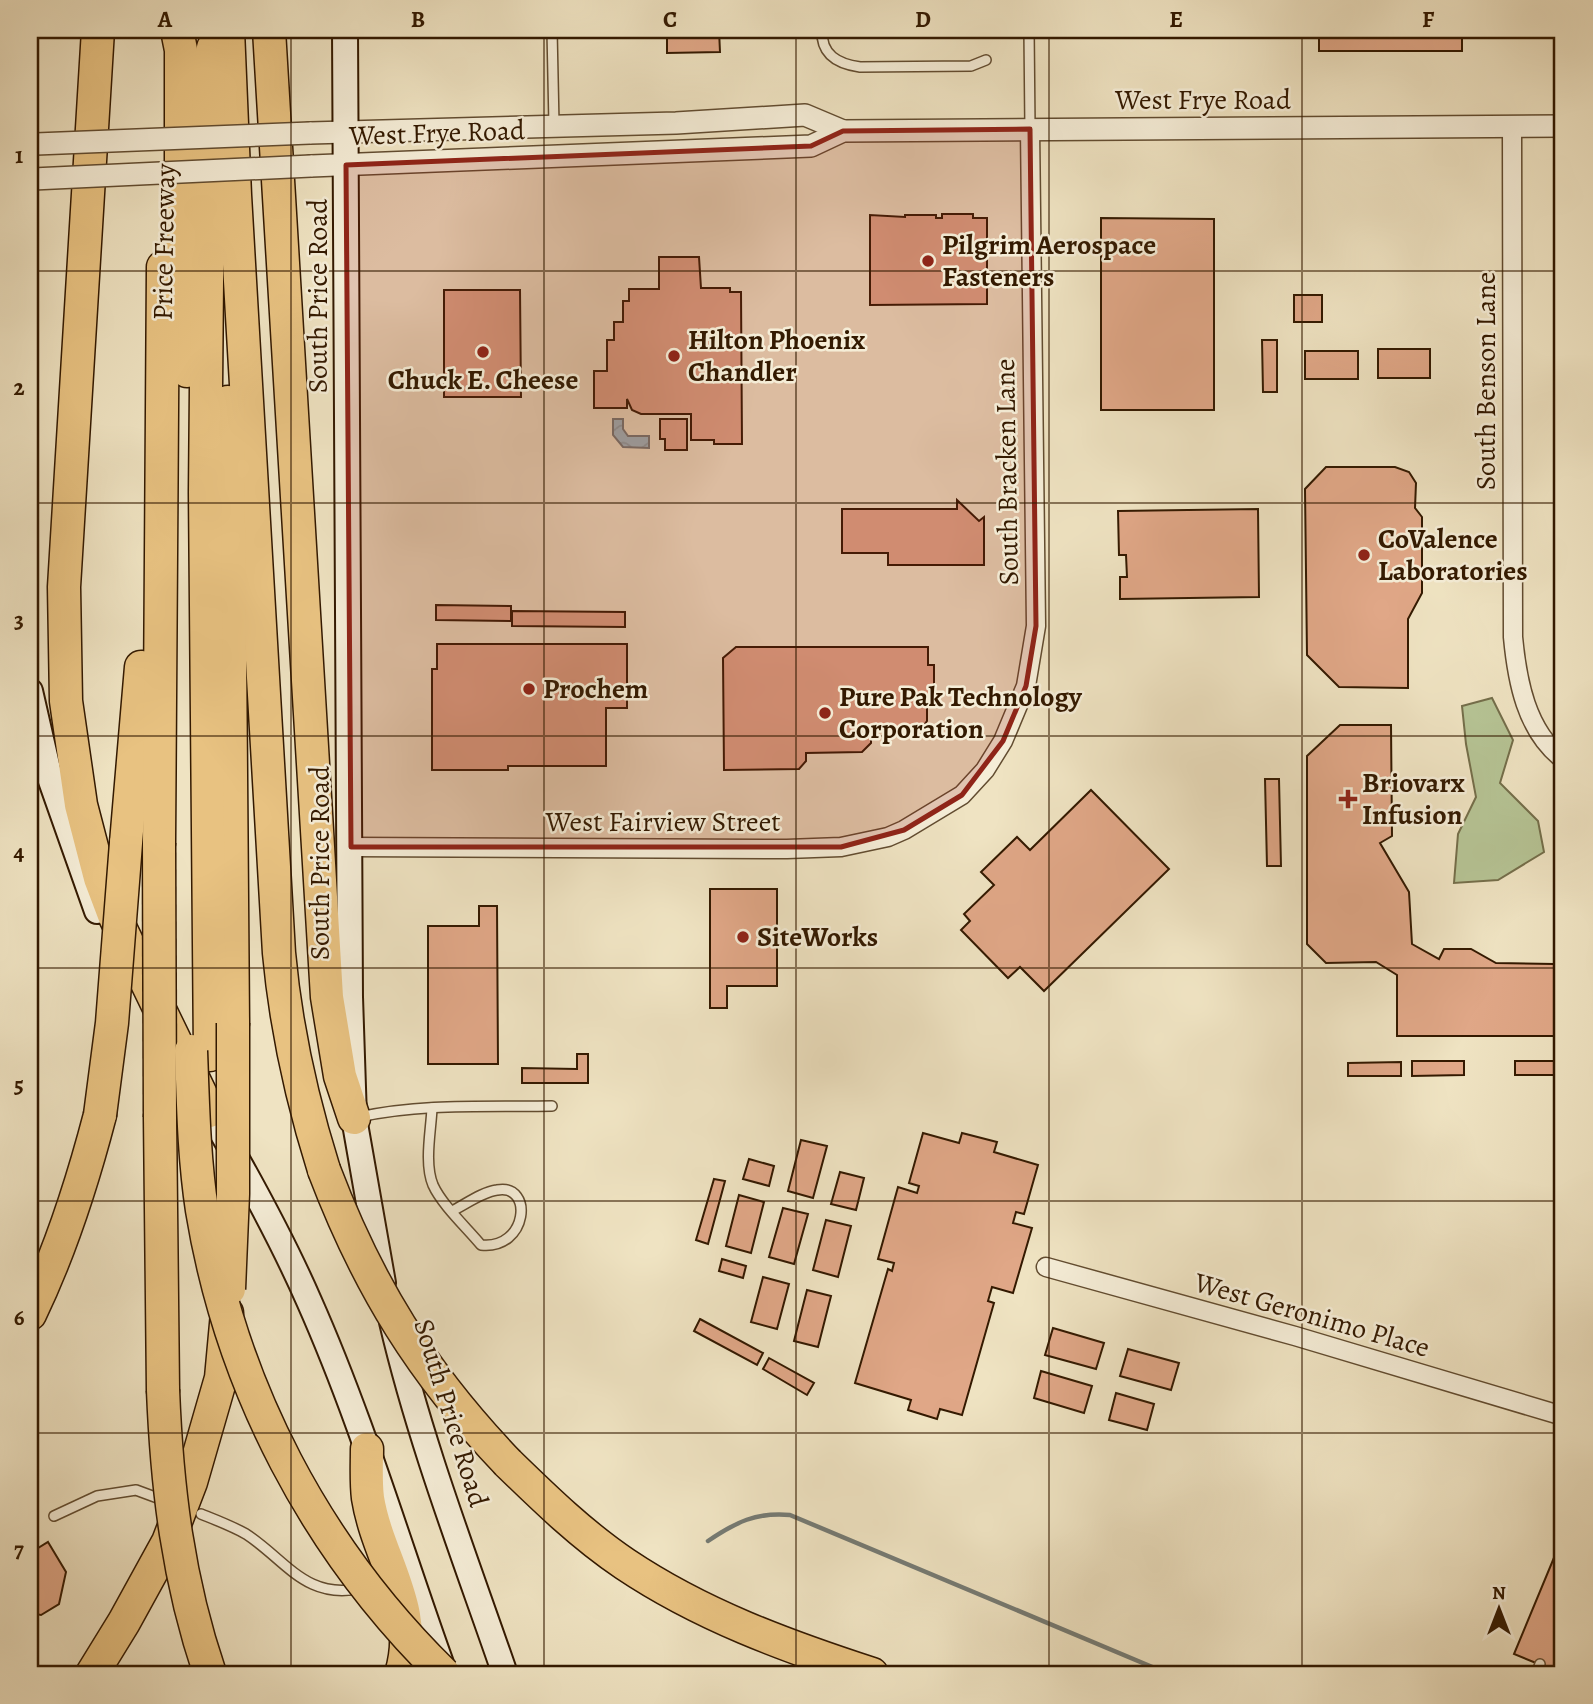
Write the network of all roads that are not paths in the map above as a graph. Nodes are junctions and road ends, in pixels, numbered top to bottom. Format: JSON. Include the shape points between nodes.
{"nodes":[{"id":1,"x":98,"y":30,"type":"edge"},
{"id":2,"x":167,"y":30,"type":"edge"},
{"id":3,"x":177,"y":30,"type":"edge"},
{"id":4,"x":216,"y":30,"type":"edge"},
{"id":5,"x":223,"y":30,"type":"edge"},
{"id":6,"x":228,"y":30,"type":"edge"},
{"id":7,"x":269,"y":30,"type":"edge"},
{"id":8,"x":345,"y":30,"type":"edge"},
{"id":9,"x":552,"y":30,"type":"edge"},
{"id":10,"x":822,"y":30,"type":"edge"},
{"id":11,"x":1029,"y":30,"type":"edge"},
{"id":12,"x":986,"y":60,"type":"dead end"},
{"id":13,"x":1512,"y":126,"type":"junction"},
{"id":14,"x":1563,"y":126,"type":"edge"},
{"id":15,"x":554,"y":127,"type":"junction"},
{"id":16,"x":1030,"y":129,"type":"junction"},
{"id":17,"x":843,"y":131,"type":"junction"},
{"id":18,"x":346,"y":133,"type":"junction"},
{"id":19,"x":33,"y":144,"type":"edge"},
{"id":20,"x":555,"y":156,"type":"junction"},
{"id":21,"x":346,"y":165,"type":"junction"},
{"id":22,"x":31,"y":179,"type":"edge"},
{"id":23,"x":161,"y":453,"type":"junction"},
{"id":24,"x":30,"y":691,"type":"edge"},
{"id":25,"x":1559,"y":756,"type":"edge"},
{"id":26,"x":962,"y":795,"type":"joint"},
{"id":27,"x":351,"y":847,"type":"junction"},
{"id":28,"x":200,"y":1053,"type":"junction"},
{"id":29,"x":552,"y":1106,"type":"dead end"},
{"id":30,"x":432,"y":1108,"type":"junction"},
{"id":31,"x":209,"y":1111,"type":"junction"},
{"id":32,"x":354,"y":1118,"type":"junction"},
{"id":33,"x":452,"y":1211,"type":"junction"},
{"id":34,"x":1046,"y":1267,"type":"dead end"},
{"id":35,"x":30,"y":1314,"type":"edge"},
{"id":36,"x":1563,"y":1416,"type":"edge"},
{"id":37,"x":367,"y":1449,"type":"junction"},
{"id":38,"x":163,"y":1500,"type":"dead end"},
{"id":39,"x":201,"y":1514,"type":"dead end"},
{"id":40,"x":54,"y":1516,"type":"dead end"},
{"id":41,"x":385,"y":1583,"type":"junction"},
{"id":42,"x":1540,"y":1664,"type":"dead end"},
{"id":43,"x":92,"y":1674,"type":"edge"},
{"id":44,"x":210,"y":1674,"type":"edge"},
{"id":45,"x":401,"y":1674,"type":"edge"},
{"id":46,"x":445,"y":1674,"type":"edge"},
{"id":47,"x":466,"y":1674,"type":"edge"},
{"id":48,"x":505,"y":1674,"type":"edge"},
{"id":49,"x":872,"y":1674,"type":"edge"},
{"id":50,"x":1536,"y":1674,"type":"edge"}],
"edges":[{"from":1,"to":31,"type":"highway","via":[[64,587],[66,701],[82,805],[100,878]]},
{"from":2,"to":23,"type":"highway","name":"Price Freeway"},
{"from":3,"to":28,"type":"highway","via":[[181,50]]},
{"from":4,"to":28,"type":"highway","via":[[209,72]]},
{"from":5,"to":43,"type":"highway","bridge":true,"via":[[220,88],[233,1023],[228,1304],[220,1378],[191,1482],[162,1553]]},
{"from":6,"to":49,"type":"highway","bridge":true,"via":[[279,953],[301,1096],[346,1227],[382,1300],[436,1381],[508,1463],[581,1529],[624,1563],[715,1615]]},
{"from":7,"to":32,"type":"highway","via":[[327,997],[340,1076]]},
{"from":8,"to":18,"type":"main road","name":"South Price Road"},
{"from":9,"to":15,"type":"lane"},
{"from":10,"to":12,"type":"lane","via":[[827,51],[843,64],[971,66]]},
{"from":11,"to":16,"type":"lane"},
{"from":13,"to":14,"type":"street","name":"West Frye Road"},
{"from":13,"to":16,"type":"street","name":"West Frye Road"},
{"from":13,"to":25,"type":"street","name":"South Benson Lane","via":[[1513,637],[1517,680],[1531,718]]},
{"from":15,"to":17,"type":"street","name":"West Frye Road","via":[[805,115]]},
{"from":15,"to":18,"type":"street","name":"West Frye Road"},
{"from":15,"to":20,"type":"street"},
{"from":16,"to":17,"type":"street","name":"West Frye Road"},
{"from":16,"to":26,"type":"street","name":"South Bracken Lane","via":[[1035,626],[1026,686],[1003,741]]},
{"from":17,"to":20,"type":"street","name":"West Frye Road","via":[[811,146]]},
{"from":18,"to":19,"type":"street","name":"West Frye Road","bridge":true},
{"from":18,"to":21,"type":"main road","name":"South Price Road"},
{"from":20,"to":21,"type":"street","name":"West Frye Road"},
{"from":21,"to":22,"type":"street","name":"West Frye Road","bridge":true},
{"from":21,"to":27,"type":"main road","name":"South Price Road"},
{"from":23,"to":35,"type":"highway","bridge":true,"via":[[112,1023],[100,1115],[65,1230]]},
{"from":23,"to":44,"type":"highway","bridge":true,"via":[[163,1390],[172,1516],[190,1609]]},
{"from":24,"to":31,"type":"main road","via":[[50,778],[105,931]]},
{"from":26,"to":27,"type":"street","name":"West Fairview Street","via":[[888,837],[841,847]]},
{"from":27,"to":32,"type":"main road","name":"South Price Road"},
{"from":28,"to":46,"type":"highway","bridge":true,"via":[[197,1174],[210,1254],[260,1409],[307,1502],[347,1563]]},
{"from":28,"to":47,"type":"highway","bridge":true,"via":[[218,1209],[240,1309],[274,1400],[292,1442],[348,1536],[380,1580]]},
{"from":29,"to":30,"type":"lane"},
{"from":30,"to":32,"type":"lane"},
{"from":30,"to":33,"type":"lane","via":[[429,1161],[433,1184]]},
{"from":31,"to":37,"type":"main road","via":[[295,1269]]},
{"from":32,"to":48,"type":"main road","name":"South Price Road","via":[[377,1255],[404,1372]]},
{"from":33,"to":33,"type":"lane","via":[[481,1245],[505,1242],[521,1219],[517,1196],[508,1190],[496,1190]]},
{"from":34,"to":36,"type":"street","name":"West Geronimo Place"},
{"from":37,"to":41,"type":"highway","via":[[368,1497]]},
{"from":37,"to":46,"type":"main road"},
{"from":38,"to":40,"type":"lane","via":[[136,1490],[97,1496]]},
{"from":39,"to":41,"type":"lane","via":[[246,1534],[317,1588],[347,1592]]},
{"from":41,"to":45,"type":"highway","via":[[405,1609],[408,1633]]},
{"from":42,"to":50,"type":"lane"}]}
